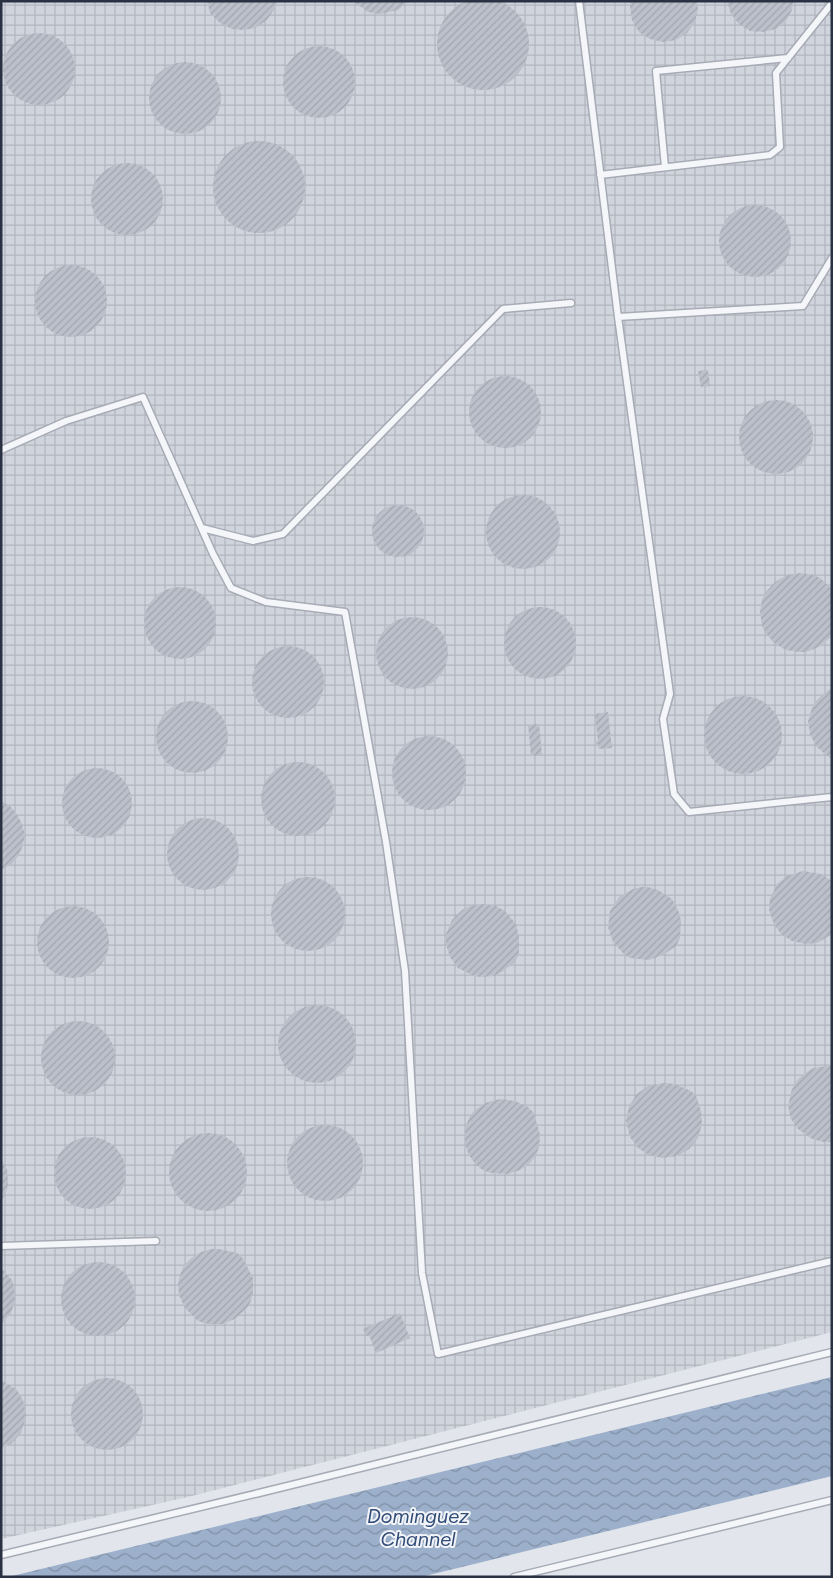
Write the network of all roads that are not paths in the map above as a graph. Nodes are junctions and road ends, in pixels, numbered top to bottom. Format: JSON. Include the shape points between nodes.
{"nodes":[{"id":1,"x":578,"y":1,"type":"edge"},
{"id":2,"x":832,"y":3,"type":"edge"},
{"id":3,"x":788,"y":58,"type":"junction"},
{"id":4,"x":665,"y":167,"type":"junction"},
{"id":5,"x":600,"y":174,"type":"junction"},
{"id":6,"x":832,"y":258,"type":"edge"},
{"id":7,"x":571,"y":303,"type":"dead end"},
{"id":8,"x":618,"y":317,"type":"junction"},
{"id":9,"x":1,"y":450,"type":"edge"},
{"id":10,"x":202,"y":528,"type":"junction"},
{"id":11,"x":832,"y":797,"type":"edge"},
{"id":12,"x":156,"y":1241,"type":"dead end"},
{"id":13,"x":1,"y":1246,"type":"edge"},
{"id":14,"x":832,"y":1261,"type":"edge"},
{"id":15,"x":832,"y":1352,"type":"edge"},
{"id":16,"x":832,"y":1500,"type":"edge"},
{"id":17,"x":1,"y":1555,"type":"edge"},
{"id":18,"x":514,"y":1577,"type":"edge"}],
"edges":[{"from":1,"to":5,"type":"lane"},
{"from":2,"to":3,"type":"lane"},
{"from":3,"to":4,"type":"lane","via":[[776,73],[780,146],[770,155]]},
{"from":3,"to":4,"type":"lane","via":[[656,71]]},
{"from":4,"to":5,"type":"lane"},
{"from":5,"to":8,"type":"lane"},
{"from":6,"to":8,"type":"lane","via":[[803,306]]},
{"from":7,"to":10,"type":"lane","via":[[503,309],[283,534],[253,541]]},
{"from":8,"to":11,"type":"lane","via":[[670,694],[664,719],[674,794],[689,812]]},
{"from":9,"to":10,"type":"lane","via":[[66,421],[143,397]]},
{"from":10,"to":14,"type":"lane","via":[[231,588],[266,602],[345,612],[386,842],[405,971],[422,1272],[438,1354]]},
{"from":12,"to":13,"type":"lane"},
{"from":15,"to":17,"type":"lane"},
{"from":16,"to":18,"type":"lane"}]}
